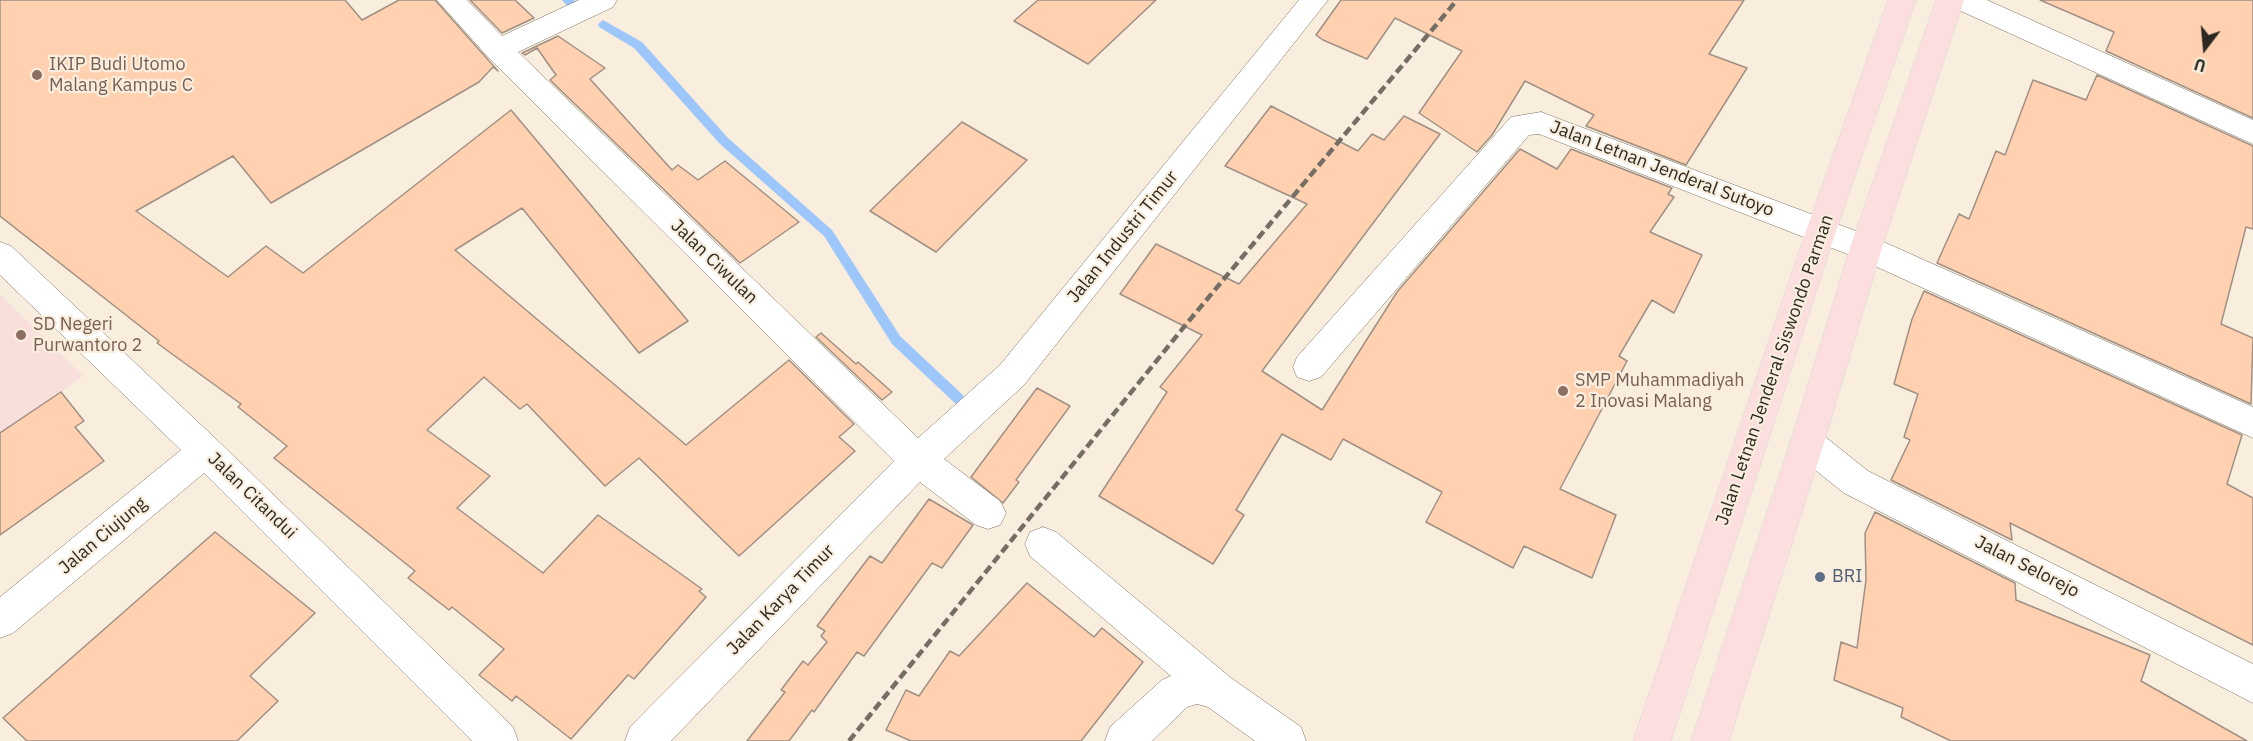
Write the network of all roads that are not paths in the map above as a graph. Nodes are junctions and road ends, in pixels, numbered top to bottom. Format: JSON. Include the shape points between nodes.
{"nodes":[{"id":1,"x":451,"y":0,"type":"edge"},
{"id":2,"x":603,"y":0,"type":"edge"},
{"id":3,"x":1314,"y":0,"type":"edge"},
{"id":4,"x":1902,"y":0,"type":"edge"},
{"id":5,"x":1950,"y":0,"type":"edge"},
{"id":6,"x":1962,"y":0,"type":"edge"},
{"id":7,"x":498,"y":50,"type":"junction"},
{"id":8,"x":1864,"y":110,"type":"junction"},
{"id":9,"x":1907,"y":128,"type":"junction"},
{"id":10,"x":2253,"y":133,"type":"edge"},
{"id":11,"x":1821,"y":231,"type":"junction"},
{"id":12,"x":1866,"y":248,"type":"junction"},
{"id":13,"x":0,"y":255,"type":"edge"},
{"id":14,"x":1309,"y":367,"type":"dead end"},
{"id":15,"x":2253,"y":423,"type":"edge"},
{"id":16,"x":1807,"y":442,"type":"junction"},
{"id":17,"x":205,"y":451,"type":"junction"},
{"id":18,"x":918,"y":460,"type":"junction"},
{"id":19,"x":988,"y":513,"type":"dead end"},
{"id":20,"x":1043,"y":544,"type":"dead end"},
{"id":21,"x":0,"y":620,"type":"edge"},
{"id":22,"x":2253,"y":684,"type":"edge"},
{"id":23,"x":1218,"y":691,"type":"junction"},
{"id":24,"x":499,"y":741,"type":"edge"},
{"id":25,"x":644,"y":741,"type":"edge"},
{"id":26,"x":1125,"y":741,"type":"edge"},
{"id":27,"x":1287,"y":741,"type":"edge"},
{"id":28,"x":1652,"y":741,"type":"edge"},
{"id":29,"x":1710,"y":741,"type":"edge"}],
"edges":[{"from":1,"to":7,"type":"street","name":"Jalan Ciwulan"},
{"from":2,"to":7,"type":"street"},
{"from":3,"to":18,"type":"street","name":"Jalan Industri Timur","via":[[993,395]]},
{"from":4,"to":8,"type":"main road","name":"Jalan Letnan Jenderal Siswondo Parman"},
{"from":5,"to":9,"type":"main road"},
{"from":6,"to":10,"type":"street"},
{"from":7,"to":18,"type":"street","name":"Jalan Ciwulan"},
{"from":8,"to":9,"type":"main road"},
{"from":8,"to":11,"type":"main road","name":"Jalan Letnan Jenderal Siswondo Parman"},
{"from":9,"to":12,"type":"main road"},
{"from":11,"to":12,"type":"street","name":"Jalan Letnan Jenderal Sutoyo"},
{"from":11,"to":14,"type":"street","name":"Jalan Letnan Jenderal Sutoyo","via":[[1541,123],[1521,125]]},
{"from":11,"to":28,"type":"main road","name":"Jalan Letnan Jenderal Siswondo Parman"},
{"from":12,"to":15,"type":"street","name":"Jalan Letnan Jenderal Sutoyo"},
{"from":12,"to":16,"type":"main road"},
{"from":13,"to":17,"type":"street","name":"Jalan Citandui"},
{"from":16,"to":22,"type":"street","name":"Jalan Selorejo","via":[[1856,482]]},
{"from":16,"to":29,"type":"main road"},
{"from":17,"to":21,"type":"street","name":"Jalan Ciujung"},
{"from":17,"to":24,"type":"street","name":"Jalan Citandui"},
{"from":18,"to":19,"type":"street","name":"Jalan Ciwulan"},
{"from":18,"to":25,"type":"street","name":"Jalan Karya Timur"},
{"from":20,"to":23,"type":"street"},
{"from":23,"to":26,"type":"street","via":[[1197,685],[1175,693]]},
{"from":23,"to":27,"type":"street"}]}
